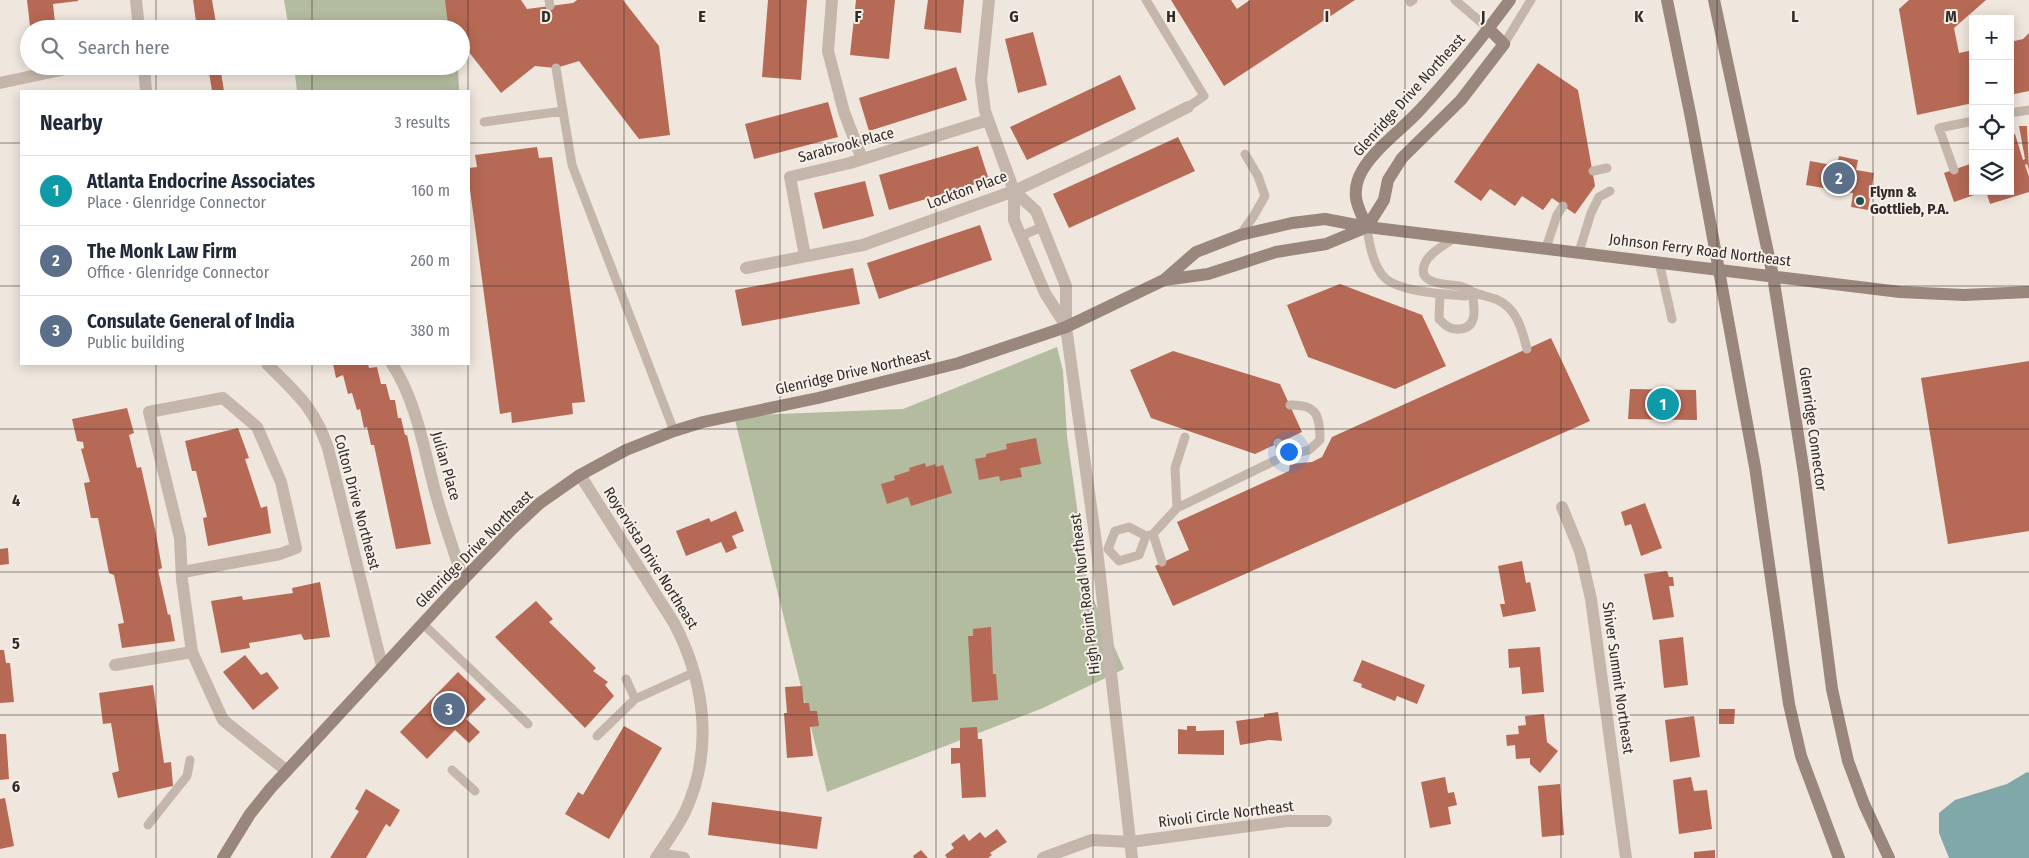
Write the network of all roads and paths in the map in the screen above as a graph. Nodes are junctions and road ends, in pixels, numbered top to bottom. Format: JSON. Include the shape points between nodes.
{"nodes":[{"id":1,"x":136,"y":0,"type":"edge"},
{"id":2,"x":832,"y":0,"type":"edge"},
{"id":3,"x":989,"y":0,"type":"edge"},
{"id":4,"x":1146,"y":0,"type":"edge"},
{"id":5,"x":1455,"y":0,"type":"edge"},
{"id":6,"x":1510,"y":0,"type":"edge"},
{"id":7,"x":1531,"y":0,"type":"edge"},
{"id":8,"x":1666,"y":0,"type":"edge"},
{"id":9,"x":1714,"y":0,"type":"edge"},
{"id":10,"x":138,"y":20,"type":"edge"},
{"id":11,"x":1489,"y":29,"type":"junction"},
{"id":12,"x":1504,"y":44,"type":"junction"},
{"id":13,"x":556,"y":68,"type":"dead end"},
{"id":14,"x":38,"y":75,"type":"edge"},
{"id":15,"x":145,"y":75,"type":"edge"},
{"id":16,"x":0,"y":83,"type":"edge"},
{"id":17,"x":146,"y":90,"type":"edge"},
{"id":18,"x":1188,"y":107,"type":"joint"},
{"id":19,"x":2029,"y":110,"type":"edge"},
{"id":20,"x":563,"y":111,"type":"junction"},
{"id":21,"x":2014,"y":112,"type":"edge"},
{"id":22,"x":988,"y":120,"type":"junction"},
{"id":23,"x":484,"y":122,"type":"dead end"},
{"id":24,"x":1969,"y":122,"type":"edge"},
{"id":25,"x":1245,"y":154,"type":"dead end"},
{"id":26,"x":862,"y":159,"type":"junction"},
{"id":27,"x":1607,"y":168,"type":"dead end"},
{"id":28,"x":1954,"y":170,"type":"dead end"},
{"id":29,"x":1593,"y":171,"type":"dead end"},
{"id":30,"x":1014,"y":191,"type":"junction"},
{"id":31,"x":1610,"y":191,"type":"dead end"},
{"id":32,"x":1563,"y":206,"type":"dead end"},
{"id":33,"x":1042,"y":227,"type":"junction"},
{"id":34,"x":1367,"y":227,"type":"junction"},
{"id":35,"x":1240,"y":235,"type":"junction"},
{"id":36,"x":1020,"y":236,"type":"junction"},
{"id":37,"x":1454,"y":238,"type":"junction"},
{"id":38,"x":1546,"y":248,"type":"junction"},
{"id":39,"x":1579,"y":252,"type":"junction"},
{"id":40,"x":805,"y":256,"type":"junction"},
{"id":41,"x":1659,"y":262,"type":"junction"},
{"id":42,"x":746,"y":268,"type":"dead end"},
{"id":43,"x":1719,"y":270,"type":"junction"},
{"id":44,"x":1773,"y":276,"type":"junction"},
{"id":45,"x":1164,"y":280,"type":"junction"},
{"id":46,"x":1472,"y":292,"type":"junction"},
{"id":47,"x":2029,"y":292,"type":"edge"},
{"id":48,"x":1440,"y":294,"type":"junction"},
{"id":49,"x":1672,"y":319,"type":"dead end"},
{"id":50,"x":1066,"y":326,"type":"junction"},
{"id":51,"x":1527,"y":349,"type":"dead end"},
{"id":52,"x":267,"y":365,"type":"edge"},
{"id":53,"x":393,"y":365,"type":"edge"},
{"id":54,"x":1290,"y":405,"type":"dead end"},
{"id":55,"x":674,"y":431,"type":"junction"},
{"id":56,"x":1185,"y":437,"type":"dead end"},
{"id":57,"x":1278,"y":443,"type":"dead end"},
{"id":58,"x":1281,"y":457,"type":"junction"},
{"id":59,"x":580,"y":475,"type":"junction"},
{"id":60,"x":1562,"y":507,"type":"dead end"},
{"id":61,"x":1177,"y":508,"type":"junction"},
{"id":62,"x":1149,"y":535,"type":"junction"},
{"id":63,"x":1103,"y":549,"type":"junction"},
{"id":64,"x":1162,"y":562,"type":"dead end"},
{"id":65,"x":183,"y":572,"type":"junction"},
{"id":66,"x":463,"y":580,"type":"junction"},
{"id":67,"x":422,"y":623,"type":"junction"},
{"id":68,"x":192,"y":652,"type":"junction"},
{"id":69,"x":115,"y":665,"type":"dead end"},
{"id":70,"x":382,"y":666,"type":"junction"},
{"id":71,"x":695,"y":672,"type":"junction"},
{"id":72,"x":626,"y":679,"type":"dead end"},
{"id":73,"x":635,"y":699,"type":"junction"},
{"id":74,"x":528,"y":724,"type":"dead end"},
{"id":75,"x":597,"y":736,"type":"dead end"},
{"id":76,"x":190,"y":760,"type":"dead end"},
{"id":77,"x":287,"y":770,"type":"junction"},
{"id":78,"x":452,"y":770,"type":"dead end"},
{"id":79,"x":475,"y":790,"type":"dead end"},
{"id":80,"x":1326,"y":821,"type":"dead end"},
{"id":81,"x":148,"y":826,"type":"dead end"},
{"id":82,"x":1131,"y":842,"type":"junction"},
{"id":83,"x":658,"y":856,"type":"edge"},
{"id":84,"x":223,"y":858,"type":"edge"},
{"id":85,"x":684,"y":858,"type":"edge"},
{"id":86,"x":1043,"y":858,"type":"edge"},
{"id":87,"x":1132,"y":858,"type":"edge"},
{"id":88,"x":1626,"y":858,"type":"edge"},
{"id":89,"x":1839,"y":858,"type":"edge"},
{"id":90,"x":1890,"y":858,"type":"edge"}],
"edges":[{"from":1,"to":10,"type":"street"},
{"from":2,"to":26,"type":"street","via":[[828,50],[844,112]]},
{"from":3,"to":22,"type":"street","via":[[981,80]]},
{"from":4,"to":18,"type":"lane","via":[[1204,96]]},
{"from":5,"to":11,"type":"lane"},
{"from":6,"to":11,"type":"main road","name":"Glenridge Drive Northeast"},
{"from":7,"to":12,"type":"lane"},
{"from":8,"to":43,"type":"main road"},
{"from":9,"to":44,"type":"main road","name":"Glenridge Connector"},
{"from":11,"to":12,"type":"main road"},
{"from":11,"to":34,"type":"main road","name":"Glenridge Drive Northeast","via":[[1417,113],[1380,148],[1360,176],[1354,198]]},
{"from":12,"to":34,"type":"main road","via":[[1461,100],[1402,158],[1388,180],[1384,200]]},
{"from":13,"to":20,"type":"lane"},
{"from":14,"to":16,"type":"street"},
{"from":15,"to":17,"type":"street"},
{"from":18,"to":30,"type":"street","name":"Lockton Place"},
{"from":19,"to":21,"type":"lane"},
{"from":20,"to":23,"type":"lane"},
{"from":20,"to":55,"type":"lane","via":[[572,166]]},
{"from":22,"to":26,"type":"street","name":"Sarabrook Place"},
{"from":22,"to":30,"type":"street"},
{"from":24,"to":28,"type":"lane","via":[[1939,128]]},
{"from":25,"to":35,"type":"lane","via":[[1265,196]]},
{"from":26,"to":40,"type":"street","name":"Sarabrook Place","via":[[790,177]]},
{"from":27,"to":29,"type":"lane"},
{"from":30,"to":33,"type":"street","name":"High Point Road Northeast","via":[[1036,211]]},
{"from":30,"to":36,"type":"street","via":[[1014,220]]},
{"from":30,"to":40,"type":"street","name":"Lockton Place","via":[[863,245]]},
{"from":31,"to":39,"type":"lane","via":[[1599,197]]},
{"from":32,"to":38,"type":"lane"},
{"from":33,"to":36,"type":"lane"},
{"from":33,"to":50,"type":"street","name":"High Point Road Northeast","via":[[1066,286]]},
{"from":34,"to":35,"type":"main road","name":"Johnson Ferry Road Northeast","via":[[1325,219]]},
{"from":34,"to":37,"type":"main road","name":"Johnson Ferry Road Northeast"},
{"from":34,"to":45,"type":"main road","name":"Johnson Ferry Road Northeast","via":[[1326,244],[1276,252],[1208,274]]},
{"from":34,"to":48,"type":"lane","via":[[1370,252],[1385,278],[1411,290]]},
{"from":35,"to":45,"type":"main road","name":"Johnson Ferry Road Northeast","via":[[1196,252]]},
{"from":36,"to":50,"type":"street","via":[[1045,293]]},
{"from":37,"to":38,"type":"main road","name":"Johnson Ferry Road Northeast"},
{"from":37,"to":46,"type":"lane","via":[[1428,258],[1424,275],[1433,283],[1466,287]]},
{"from":38,"to":39,"type":"main road","name":"Johnson Ferry Road Northeast"},
{"from":39,"to":41,"type":"main road","name":"Johnson Ferry Road Northeast"},
{"from":40,"to":42,"type":"street","name":"Lockton Place"},
{"from":41,"to":43,"type":"main road","name":"Johnson Ferry Road Northeast"},
{"from":41,"to":49,"type":"lane"},
{"from":43,"to":44,"type":"main road","name":"Johnson Ferry Road Northeast"},
{"from":43,"to":89,"type":"main road","via":[[1756,467],[1789,704],[1801,756]]},
{"from":44,"to":47,"type":"main road","name":"Johnson Ferry Road Northeast","via":[[1900,292],[1964,295]]},
{"from":44,"to":90,"type":"main road","name":"Glenridge Connector","via":[[1804,473],[1832,689],[1848,761]]},
{"from":45,"to":50,"type":"main road","name":"Johnson Ferry Road Northeast"},
{"from":46,"to":48,"type":"lane","via":[[1464,296]]},
{"from":46,"to":48,"type":"lane","via":[[1472,323],[1456,330],[1446,327],[1440,319]]},
{"from":46,"to":51,"type":"lane","via":[[1496,298],[1507,306],[1516,316]]},
{"from":50,"to":55,"type":"main road","name":"Glenridge Drive Northeast","via":[[978,357],[902,378],[740,413]]},
{"from":50,"to":63,"type":"street","name":"High Point Road Northeast"},
{"from":52,"to":70,"type":"street","name":"Colton Drive Northeast","via":[[301,398],[320,426]]},
{"from":53,"to":66,"type":"street","name":"Julian Place","via":[[402,379],[416,419]]},
{"from":54,"to":58,"type":"lane","via":[[1303,404],[1314,410],[1320,423],[1320,440],[1309,450]]},
{"from":55,"to":59,"type":"main road","name":"Glenridge Drive Northeast","via":[[626,450]]},
{"from":56,"to":61,"type":"lane","via":[[1175,468]]},
{"from":57,"to":58,"type":"lane"},
{"from":58,"to":61,"type":"lane"},
{"from":59,"to":66,"type":"main road","name":"Glenridge Drive Northeast","via":[[540,503]]},
{"from":59,"to":71,"type":"street","name":"Royervista Drive Northeast","via":[[674,623]]},
{"from":60,"to":88,"type":"street","name":"Shiver Summit Northeast","via":[[1580,551],[1591,599]]},
{"from":61,"to":62,"type":"lane"},
{"from":62,"to":63,"type":"lane","via":[[1129,527],[1115,531]]},
{"from":62,"to":63,"type":"lane","via":[[1138,555],[1120,561]]},
{"from":62,"to":64,"type":"lane"},
{"from":63,"to":82,"type":"street","name":"High Point Road Northeast"},
{"from":65,"to":65,"type":"street","via":[[180,538],[149,412],[223,398],[258,427],[280,482],[296,548],[280,554]]},
{"from":65,"to":68,"type":"street"},
{"from":66,"to":67,"type":"main road","name":"Glenridge Drive Northeast"},
{"from":67,"to":70,"type":"main road","name":"Glenridge Drive Northeast"},
{"from":67,"to":74,"type":"lane"},
{"from":68,"to":69,"type":"street"},
{"from":68,"to":77,"type":"street","via":[[223,720]]},
{"from":70,"to":77,"type":"main road","name":"Glenridge Drive Northeast"},
{"from":71,"to":73,"type":"lane"},
{"from":71,"to":83,"type":"street","name":"Royervista Drive Northeast","via":[[703,715],[698,774],[686,810]]},
{"from":72,"to":73,"type":"lane"},
{"from":73,"to":75,"type":"lane"},
{"from":76,"to":81,"type":"lane","via":[[187,776]]},
{"from":77,"to":84,"type":"main road","name":"Glenridge Drive Northeast","via":[[250,814]]},
{"from":78,"to":79,"type":"lane"},
{"from":80,"to":82,"type":"street","name":"Rivoli Circle Northeast","via":[[1287,821]]},
{"from":82,"to":86,"type":"street","name":"Rivoli Circle Northeast","via":[[1092,840]]},
{"from":82,"to":87,"type":"street","name":"High Point Road Northeast"},
{"from":83,"to":85,"type":"street"}]}
